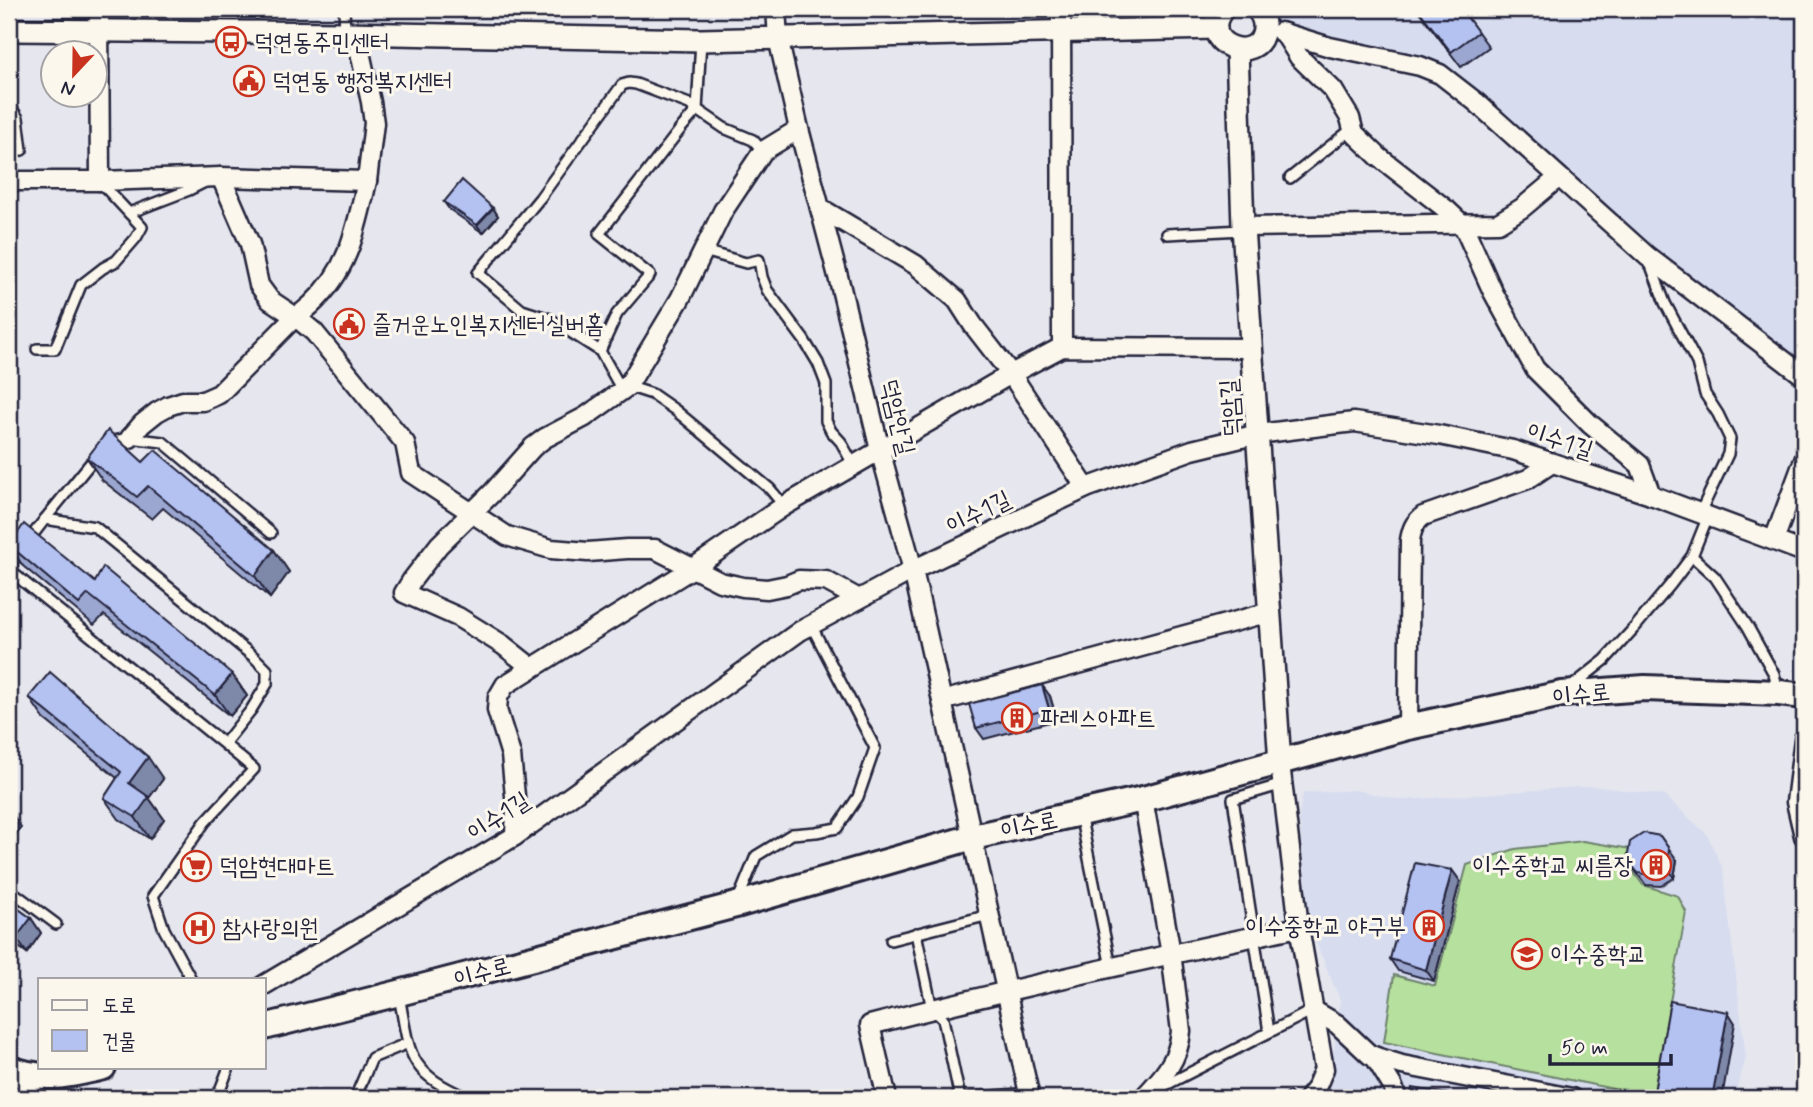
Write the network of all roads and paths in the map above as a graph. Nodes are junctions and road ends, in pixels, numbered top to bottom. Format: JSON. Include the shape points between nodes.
{"nodes":[{"id":1,"x":99,"y":9,"type":"edge"},
{"id":2,"x":345,"y":9,"type":"edge"},
{"id":3,"x":776,"y":9,"type":"edge"},
{"id":4,"x":1061,"y":9,"type":"edge"},
{"id":5,"x":1257,"y":9,"type":"edge"},
{"id":6,"x":1219,"y":18,"type":"edge"},
{"id":7,"x":9,"y":30,"type":"edge"},
{"id":8,"x":99,"y":30,"type":"junction"},
{"id":9,"x":1274,"y":32,"type":"junction"},
{"id":10,"x":1062,"y":33,"type":"junction"},
{"id":11,"x":350,"y":34,"type":"junction"},
{"id":12,"x":778,"y":38,"type":"junction"},
{"id":13,"x":701,"y":40,"type":"junction"},
{"id":14,"x":1237,"y":49,"type":"junction"},
{"id":15,"x":9,"y":104,"type":"edge"},
{"id":16,"x":697,"y":110,"type":"junction"},
{"id":17,"x":1353,"y":128,"type":"junction"},
{"id":18,"x":799,"y":129,"type":"junction"},
{"id":19,"x":763,"y":151,"type":"junction"},
{"id":20,"x":9,"y":152,"type":"edge"},
{"id":21,"x":1559,"y":177,"type":"junction"},
{"id":22,"x":217,"y":178,"type":"junction"},
{"id":23,"x":1290,"y":178,"type":"dead end"},
{"id":24,"x":9,"y":181,"type":"edge"},
{"id":25,"x":100,"y":181,"type":"junction"},
{"id":26,"x":366,"y":181,"type":"junction"},
{"id":27,"x":820,"y":208,"type":"junction"},
{"id":28,"x":129,"y":213,"type":"junction"},
{"id":29,"x":1463,"y":225,"type":"junction"},
{"id":30,"x":1244,"y":228,"type":"junction"},
{"id":31,"x":1167,"y":234,"type":"dead end"},
{"id":32,"x":704,"y":251,"type":"junction"},
{"id":33,"x":1647,"y":256,"type":"junction"},
{"id":34,"x":298,"y":318,"type":"junction"},
{"id":35,"x":1062,"y":347,"type":"junction"},
{"id":36,"x":1251,"y":348,"type":"junction"},
{"id":37,"x":37,"y":349,"type":"dead end"},
{"id":38,"x":600,"y":351,"type":"junction"},
{"id":39,"x":1010,"y":374,"type":"junction"},
{"id":40,"x":1804,"y":376,"type":"edge"},
{"id":41,"x":627,"y":387,"type":"junction"},
{"id":42,"x":1258,"y":434,"type":"junction"},
{"id":43,"x":130,"y":438,"type":"junction"},
{"id":44,"x":880,"y":450,"type":"junction"},
{"id":45,"x":1804,"y":460,"type":"edge"},
{"id":46,"x":1552,"y":463,"type":"junction"},
{"id":47,"x":854,"y":466,"type":"junction"},
{"id":48,"x":1086,"y":488,"type":"junction"},
{"id":49,"x":1651,"y":495,"type":"junction"},
{"id":50,"x":784,"y":506,"type":"junction"},
{"id":51,"x":472,"y":512,"type":"junction"},
{"id":52,"x":1704,"y":515,"type":"junction"},
{"id":53,"x":45,"y":519,"type":"junction"},
{"id":54,"x":271,"y":533,"type":"dead end"},
{"id":55,"x":1774,"y":540,"type":"junction"},
{"id":56,"x":1804,"y":552,"type":"edge"},
{"id":57,"x":1692,"y":556,"type":"junction"},
{"id":58,"x":693,"y":568,"type":"junction"},
{"id":59,"x":914,"y":570,"type":"junction"},
{"id":60,"x":859,"y":599,"type":"junction"},
{"id":61,"x":1270,"y":612,"type":"junction"},
{"id":62,"x":811,"y":625,"type":"junction"},
{"id":63,"x":532,"y":668,"type":"junction"},
{"id":64,"x":1779,"y":693,"type":"junction"},
{"id":65,"x":1562,"y":694,"type":"junction"},
{"id":66,"x":1804,"y":696,"type":"edge"},
{"id":67,"x":942,"y":701,"type":"junction"},
{"id":68,"x":1408,"y":727,"type":"junction"},
{"id":69,"x":1804,"y":739,"type":"edge"},
{"id":70,"x":224,"y":744,"type":"junction"},
{"id":71,"x":1282,"y":774,"type":"junction"},
{"id":72,"x":1143,"y":799,"type":"junction"},
{"id":73,"x":1080,"y":814,"type":"junction"},
{"id":74,"x":515,"y":836,"type":"junction"},
{"id":75,"x":1804,"y":836,"type":"edge"},
{"id":76,"x":973,"y":837,"type":"junction"},
{"id":77,"x":9,"y":889,"type":"edge"},
{"id":78,"x":736,"y":905,"type":"junction"},
{"id":79,"x":989,"y":915,"type":"junction"},
{"id":80,"x":56,"y":924,"type":"dead end"},
{"id":81,"x":1299,"y":927,"type":"junction"},
{"id":82,"x":916,"y":933,"type":"junction"},
{"id":83,"x":1254,"y":936,"type":"junction"},
{"id":84,"x":891,"y":940,"type":"dead end"},
{"id":85,"x":1171,"y":953,"type":"junction"},
{"id":86,"x":1111,"y":967,"type":"junction"},
{"id":87,"x":190,"y":978,"type":"edge"},
{"id":88,"x":266,"y":984,"type":"edge"},
{"id":89,"x":1006,"y":990,"type":"junction"},
{"id":90,"x":399,"y":993,"type":"junction"},
{"id":91,"x":932,"y":1009,"type":"junction"},
{"id":92,"x":1313,"y":1010,"type":"junction"},
{"id":93,"x":266,"y":1026,"type":"edge"},
{"id":94,"x":1269,"y":1032,"type":"junction"},
{"id":95,"x":408,"y":1043,"type":"junction"},
{"id":96,"x":1374,"y":1056,"type":"junction"},
{"id":97,"x":99,"y":1068,"type":"edge"},
{"id":98,"x":229,"y":1068,"type":"edge"},
{"id":99,"x":13,"y":1073,"type":"edge"},
{"id":100,"x":1030,"y":1096,"type":"edge"},
{"id":101,"x":1146,"y":1097,"type":"edge"},
{"id":102,"x":36,"y":1098,"type":"edge"},
{"id":103,"x":217,"y":1098,"type":"edge"},
{"id":104,"x":355,"y":1098,"type":"edge"},
{"id":105,"x":468,"y":1098,"type":"edge"},
{"id":106,"x":887,"y":1098,"type":"edge"},
{"id":107,"x":960,"y":1098,"type":"edge"},
{"id":108,"x":969,"y":1098,"type":"edge"},
{"id":109,"x":1308,"y":1098,"type":"edge"},
{"id":110,"x":1397,"y":1098,"type":"edge"},
{"id":111,"x":1572,"y":1098,"type":"edge"}],
"edges":[{"from":1,"to":8,"type":"street"},
{"from":2,"to":11,"type":"lane"},
{"from":3,"to":12,"type":"street","name":"덕암안길"},
{"from":4,"to":10,"type":"street"},
{"from":5,"to":9,"type":"street"},
{"from":6,"to":10,"type":"street"},
{"from":6,"to":14,"type":"street","via":[[1222,42]]},
{"from":7,"to":8,"type":"street"},
{"from":8,"to":11,"type":"street"},
{"from":8,"to":25,"type":"street"},
{"from":9,"to":14,"type":"street","via":[[1252,47]]},
{"from":9,"to":17,"type":"street","via":[[1333,90]]},
{"from":9,"to":21,"type":"street","via":[[1440,74]]},
{"from":10,"to":12,"type":"street"},
{"from":10,"to":35,"type":"street"},
{"from":11,"to":13,"type":"street"},
{"from":11,"to":26,"type":"street","via":[[374,123]]},
{"from":12,"to":13,"type":"street"},
{"from":12,"to":18,"type":"street","name":"덕암안길"},
{"from":13,"to":16,"type":"lane"},
{"from":14,"to":30,"type":"street","name":"덕암길"},
{"from":15,"to":20,"type":"lane","via":[[18,118],[22,150]]},
{"from":16,"to":19,"type":"lane","via":[[752,140]]},
{"from":16,"to":38,"type":"lane","via":[[599,234],[650,275],[617,314]]},
{"from":16,"to":38,"type":"lane","via":[[636,84],[622,85],[540,198],[478,273],[522,310],[550,319]]},
{"from":17,"to":23,"type":"lane"},
{"from":17,"to":29,"type":"street","via":[[1379,157]]},
{"from":18,"to":19,"type":"street"},
{"from":18,"to":27,"type":"street","name":"덕암안길"},
{"from":19,"to":32,"type":"street","via":[[723,211]]},
{"from":21,"to":29,"type":"street","via":[[1499,223]]},
{"from":21,"to":33,"type":"street"},
{"from":22,"to":25,"type":"street"},
{"from":22,"to":26,"type":"street"},
{"from":22,"to":28,"type":"lane"},
{"from":22,"to":34,"type":"street","via":[[250,244],[259,285],[270,300]]},
{"from":24,"to":25,"type":"street"},
{"from":25,"to":28,"type":"lane"},
{"from":26,"to":34,"type":"street","via":[[355,236],[344,262],[334,281]]},
{"from":27,"to":39,"type":"street","via":[[916,265],[957,300]]},
{"from":27,"to":44,"type":"street","name":"덕암안길"},
{"from":28,"to":37,"type":"lane","via":[[142,227],[136,237],[117,261],[80,285],[55,349]]},
{"from":29,"to":30,"type":"street"},
{"from":29,"to":49,"type":"street","via":[[1535,369],[1590,425],[1640,465]]},
{"from":30,"to":31,"type":"lane"},
{"from":30,"to":36,"type":"street","name":"덕암길"},
{"from":32,"to":41,"type":"street"},
{"from":32,"to":47,"type":"lane","via":[[746,263],[759,260],[767,290],[818,363],[826,384],[827,421]]},
{"from":33,"to":40,"type":"street"},
{"from":33,"to":52,"type":"lane","via":[[1665,303],[1697,363],[1705,394],[1730,439]]},
{"from":34,"to":43,"type":"street","via":[[219,394],[168,406]]},
{"from":34,"to":51,"type":"street","via":[[405,443],[411,473]]},
{"from":35,"to":36,"type":"street"},
{"from":35,"to":39,"type":"street"},
{"from":36,"to":42,"type":"street","name":"덕암길"},
{"from":38,"to":41,"type":"lane","via":[[618,383]]},
{"from":39,"to":44,"type":"street"},
{"from":39,"to":48,"type":"street"},
{"from":41,"to":50,"type":"lane","via":[[652,394],[675,410],[770,489]]},
{"from":41,"to":51,"type":"street","via":[[533,447]]},
{"from":42,"to":46,"type":"street","name":"이수1길","via":[[1354,422],[1513,450]]},
{"from":42,"to":48,"type":"street","name":"이수1길","via":[[1192,450]]},
{"from":42,"to":61,"type":"street","name":"덕암길"},
{"from":43,"to":53,"type":"lane","via":[[109,441]]},
{"from":43,"to":54,"type":"lane","via":[[163,442]]},
{"from":44,"to":47,"type":"street"},
{"from":44,"to":59,"type":"street","name":"덕암안길"},
{"from":45,"to":55,"type":"street"},
{"from":46,"to":49,"type":"street","name":"이수1길"},
{"from":46,"to":68,"type":"street","via":[[1528,479],[1416,522],[1410,540]]},
{"from":47,"to":50,"type":"street"},
{"from":48,"to":59,"type":"street","name":"이수1길"},
{"from":49,"to":52,"type":"street","name":"이수1길"},
{"from":50,"to":58,"type":"street"},
{"from":51,"to":58,"type":"street","via":[[508,536],[551,549],[656,549]]},
{"from":51,"to":63,"type":"street","via":[[439,545],[404,593],[458,617]]},
{"from":52,"to":55,"type":"street","name":"이수1길"},
{"from":52,"to":57,"type":"lane"},
{"from":53,"to":70,"type":"lane","via":[[11,563],[14,574]]},
{"from":53,"to":70,"type":"lane","via":[[95,527],[267,670],[267,684]]},
{"from":55,"to":56,"type":"street","name":"이수1길"},
{"from":57,"to":64,"type":"lane","via":[[1715,577],[1748,626]]},
{"from":57,"to":65,"type":"lane","via":[[1605,660]]},
{"from":58,"to":60,"type":"street","via":[[743,587],[767,589],[799,580],[826,581]]},
{"from":58,"to":63,"type":"street"},
{"from":59,"to":60,"type":"street","name":"이수1길"},
{"from":59,"to":67,"type":"street","name":"덕암안길"},
{"from":60,"to":62,"type":"street","name":"이수1길"},
{"from":61,"to":67,"type":"street"},
{"from":61,"to":71,"type":"street","name":"덕암길"},
{"from":62,"to":74,"type":"street","name":"이수1길"},
{"from":62,"to":78,"type":"lane","via":[[875,748],[858,797],[837,828],[792,834],[756,856]]},
{"from":63,"to":74,"type":"street","via":[[505,685],[498,697],[497,710],[511,755]]},
{"from":64,"to":65,"type":"main road","name":"이수로","via":[[1645,688]]},
{"from":64,"to":66,"type":"main road","name":"이수로"},
{"from":65,"to":68,"type":"main road","name":"이수로"},
{"from":67,"to":76,"type":"street","name":"덕암안길"},
{"from":68,"to":71,"type":"main road","name":"이수로"},
{"from":69,"to":75,"type":"street","via":[[1796,802]]},
{"from":70,"to":87,"type":"lane","via":[[254,769],[205,822],[153,896],[164,929]]},
{"from":71,"to":72,"type":"main road","name":"이수로"},
{"from":71,"to":81,"type":"street"},
{"from":71,"to":83,"type":"lane","via":[[1233,799]]},
{"from":72,"to":73,"type":"main road","name":"이수로"},
{"from":72,"to":85,"type":"street"},
{"from":73,"to":76,"type":"main road","name":"이수로"},
{"from":73,"to":86,"type":"lane"},
{"from":74,"to":88,"type":"street","name":"이수1길"},
{"from":76,"to":78,"type":"main road","name":"이수로"},
{"from":76,"to":79,"type":"street","name":"덕암안길"},
{"from":77,"to":80,"type":"lane"},
{"from":78,"to":90,"type":"main road","name":"이수로"},
{"from":79,"to":82,"type":"lane"},
{"from":79,"to":89,"type":"street","name":"덕암안길"},
{"from":81,"to":83,"type":"street"},
{"from":81,"to":92,"type":"street"},
{"from":82,"to":84,"type":"lane"},
{"from":82,"to":91,"type":"lane"},
{"from":83,"to":85,"type":"street"},
{"from":83,"to":94,"type":"lane"},
{"from":85,"to":86,"type":"street"},
{"from":85,"to":101,"type":"street","via":[[1180,1042],[1169,1068]]},
{"from":86,"to":89,"type":"street"},
{"from":89,"to":91,"type":"street"},
{"from":89,"to":100,"type":"street","name":"덕암안길"},
{"from":90,"to":93,"type":"main road","name":"이수로"},
{"from":90,"to":95,"type":"lane"},
{"from":91,"to":106,"type":"street","via":[[870,1025]]},
{"from":91,"to":107,"type":"lane","via":[[943,1019]]},
{"from":92,"to":94,"type":"lane"},
{"from":92,"to":96,"type":"street"},
{"from":92,"to":109,"type":"street","via":[[1324,1069]]},
{"from":94,"to":101,"type":"lane"},
{"from":95,"to":104,"type":"lane","via":[[372,1058]]},
{"from":95,"to":105,"type":"lane","via":[[418,1067]]},
{"from":96,"to":110,"type":"street"},
{"from":96,"to":111,"type":"street"},
{"from":97,"to":99,"type":"main road","via":[[68,1076]]},
{"from":98,"to":103,"type":"lane"},
{"from":99,"to":102,"type":"street"},
{"from":100,"to":108,"type":"lane"}]}
